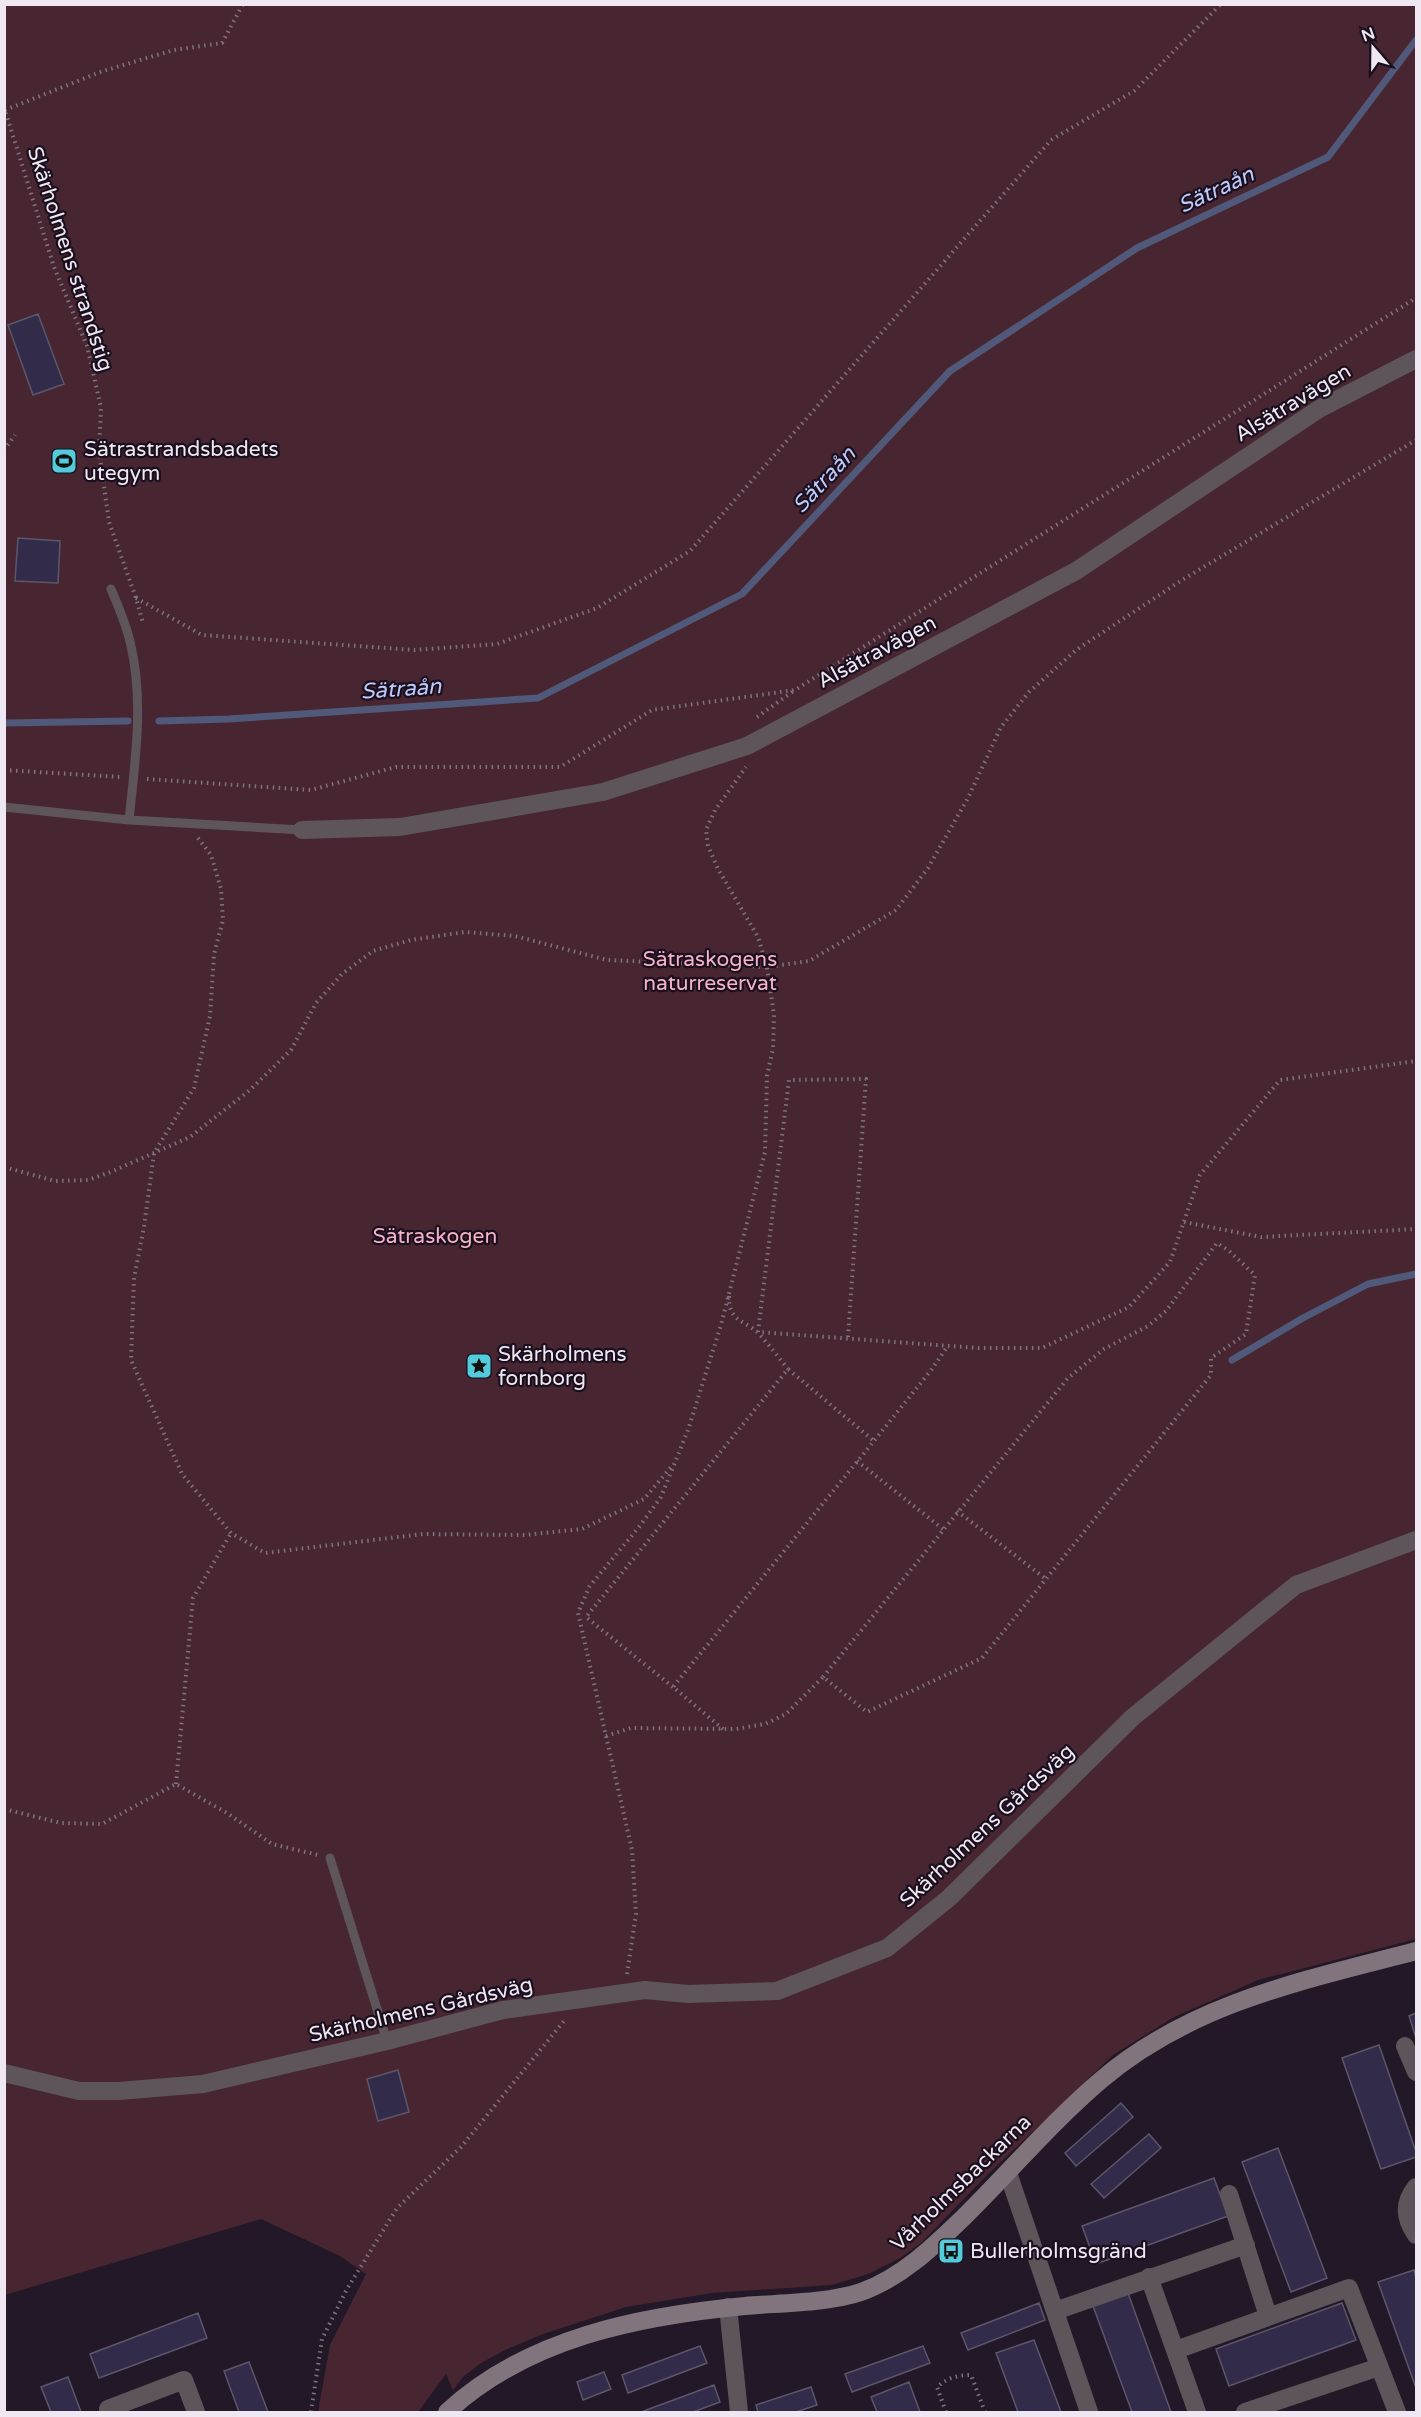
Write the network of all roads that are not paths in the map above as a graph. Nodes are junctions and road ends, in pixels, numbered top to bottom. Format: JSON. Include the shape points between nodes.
{"nodes":[{"id":1,"x":1416,"y":359,"type":"edge"},
{"id":2,"x":111,"y":589,"type":"dead end"},
{"id":3,"x":4,"y":807,"type":"edge"},
{"id":4,"x":129,"y":820,"type":"junction"},
{"id":5,"x":302,"y":830,"type":"joint"},
{"id":6,"x":1416,"y":1540,"type":"edge"},
{"id":7,"x":330,"y":1858,"type":"road end"},
{"id":8,"x":1416,"y":1951,"type":"edge"},
{"id":9,"x":387,"y":2041,"type":"junction"},
{"id":10,"x":1405,"y":2046,"type":"dead end"},
{"id":11,"x":1416,"y":2072,"type":"edge"},
{"id":12,"x":4,"y":2073,"type":"edge"},
{"id":13,"x":1008,"y":2173,"type":"junction"},
{"id":14,"x":1416,"y":2187,"type":"edge"},
{"id":15,"x":1229,"y":2194,"type":"dead end"},
{"id":16,"x":1416,"y":2235,"type":"edge"},
{"id":17,"x":1246,"y":2245,"type":"junction"},
{"id":18,"x":1149,"y":2277,"type":"junction"},
{"id":19,"x":728,"y":2307,"type":"junction"},
{"id":20,"x":1055,"y":2311,"type":"junction"},
{"id":21,"x":1268,"y":2316,"type":"junction"},
{"id":22,"x":1176,"y":2350,"type":"junction"},
{"id":23,"x":1379,"y":2367,"type":"junction"},
{"id":24,"x":1295,"y":2405,"type":"edge"},
{"id":25,"x":110,"y":2412,"type":"edge"},
{"id":26,"x":196,"y":2412,"type":"edge"},
{"id":27,"x":447,"y":2412,"type":"edge"},
{"id":28,"x":739,"y":2412,"type":"edge"},
{"id":29,"x":1089,"y":2412,"type":"edge"},
{"id":30,"x":1197,"y":2412,"type":"edge"},
{"id":31,"x":1245,"y":2412,"type":"edge"},
{"id":32,"x":1397,"y":2412,"type":"edge"}],
"edges":[{"from":1,"to":5,"type":"street","name":"Alsätravägen","via":[[1319,409],[1076,571],[747,747],[603,792],[400,827]]},
{"from":2,"to":4,"type":"lane","via":[[135,667],[138,778]]},
{"from":3,"to":4,"type":"lane"},
{"from":4,"to":5,"type":"lane"},
{"from":6,"to":9,"type":"street","name":"Skärholmens Gårdsväg","via":[[1296,1585],[1133,1717],[949,1898],[887,1948],[777,1991],[623,1992],[502,2010]]},
{"from":7,"to":9,"type":"lane"},
{"from":8,"to":13,"type":"street","name":"Vårholmsbackarna","via":[[1256,1994],[1176,2028],[1103,2078]]},
{"from":9,"to":12,"type":"street","name":"Skärholmens Gårdsväg","via":[[203,2084],[172,2087],[79,2091]]},
{"from":10,"to":11,"type":"street"},
{"from":13,"to":19,"type":"street","name":"Vårholmsbackarna","via":[[927,2252],[895,2276],[860,2292]]},
{"from":13,"to":20,"type":"street"},
{"from":14,"to":16,"type":"street","via":[[1407,2202],[1407,2221]]},
{"from":15,"to":17,"type":"street"},
{"from":17,"to":18,"type":"street"},
{"from":17,"to":21,"type":"street"},
{"from":18,"to":20,"type":"street"},
{"from":18,"to":22,"type":"street"},
{"from":19,"to":27,"type":"street","name":"Vårholmsbackarna","via":[[628,2323],[528,2356],[493,2375]]},
{"from":19,"to":28,"type":"street"},
{"from":20,"to":29,"type":"street"},
{"from":21,"to":22,"type":"street"},
{"from":21,"to":23,"type":"street","via":[[1349,2288]]},
{"from":22,"to":30,"type":"street"},
{"from":23,"to":24,"type":"street"},
{"from":23,"to":32,"type":"street"},
{"from":24,"to":31,"type":"street"},
{"from":25,"to":26,"type":"street","via":[[108,2409],[184,2380]]}]}
